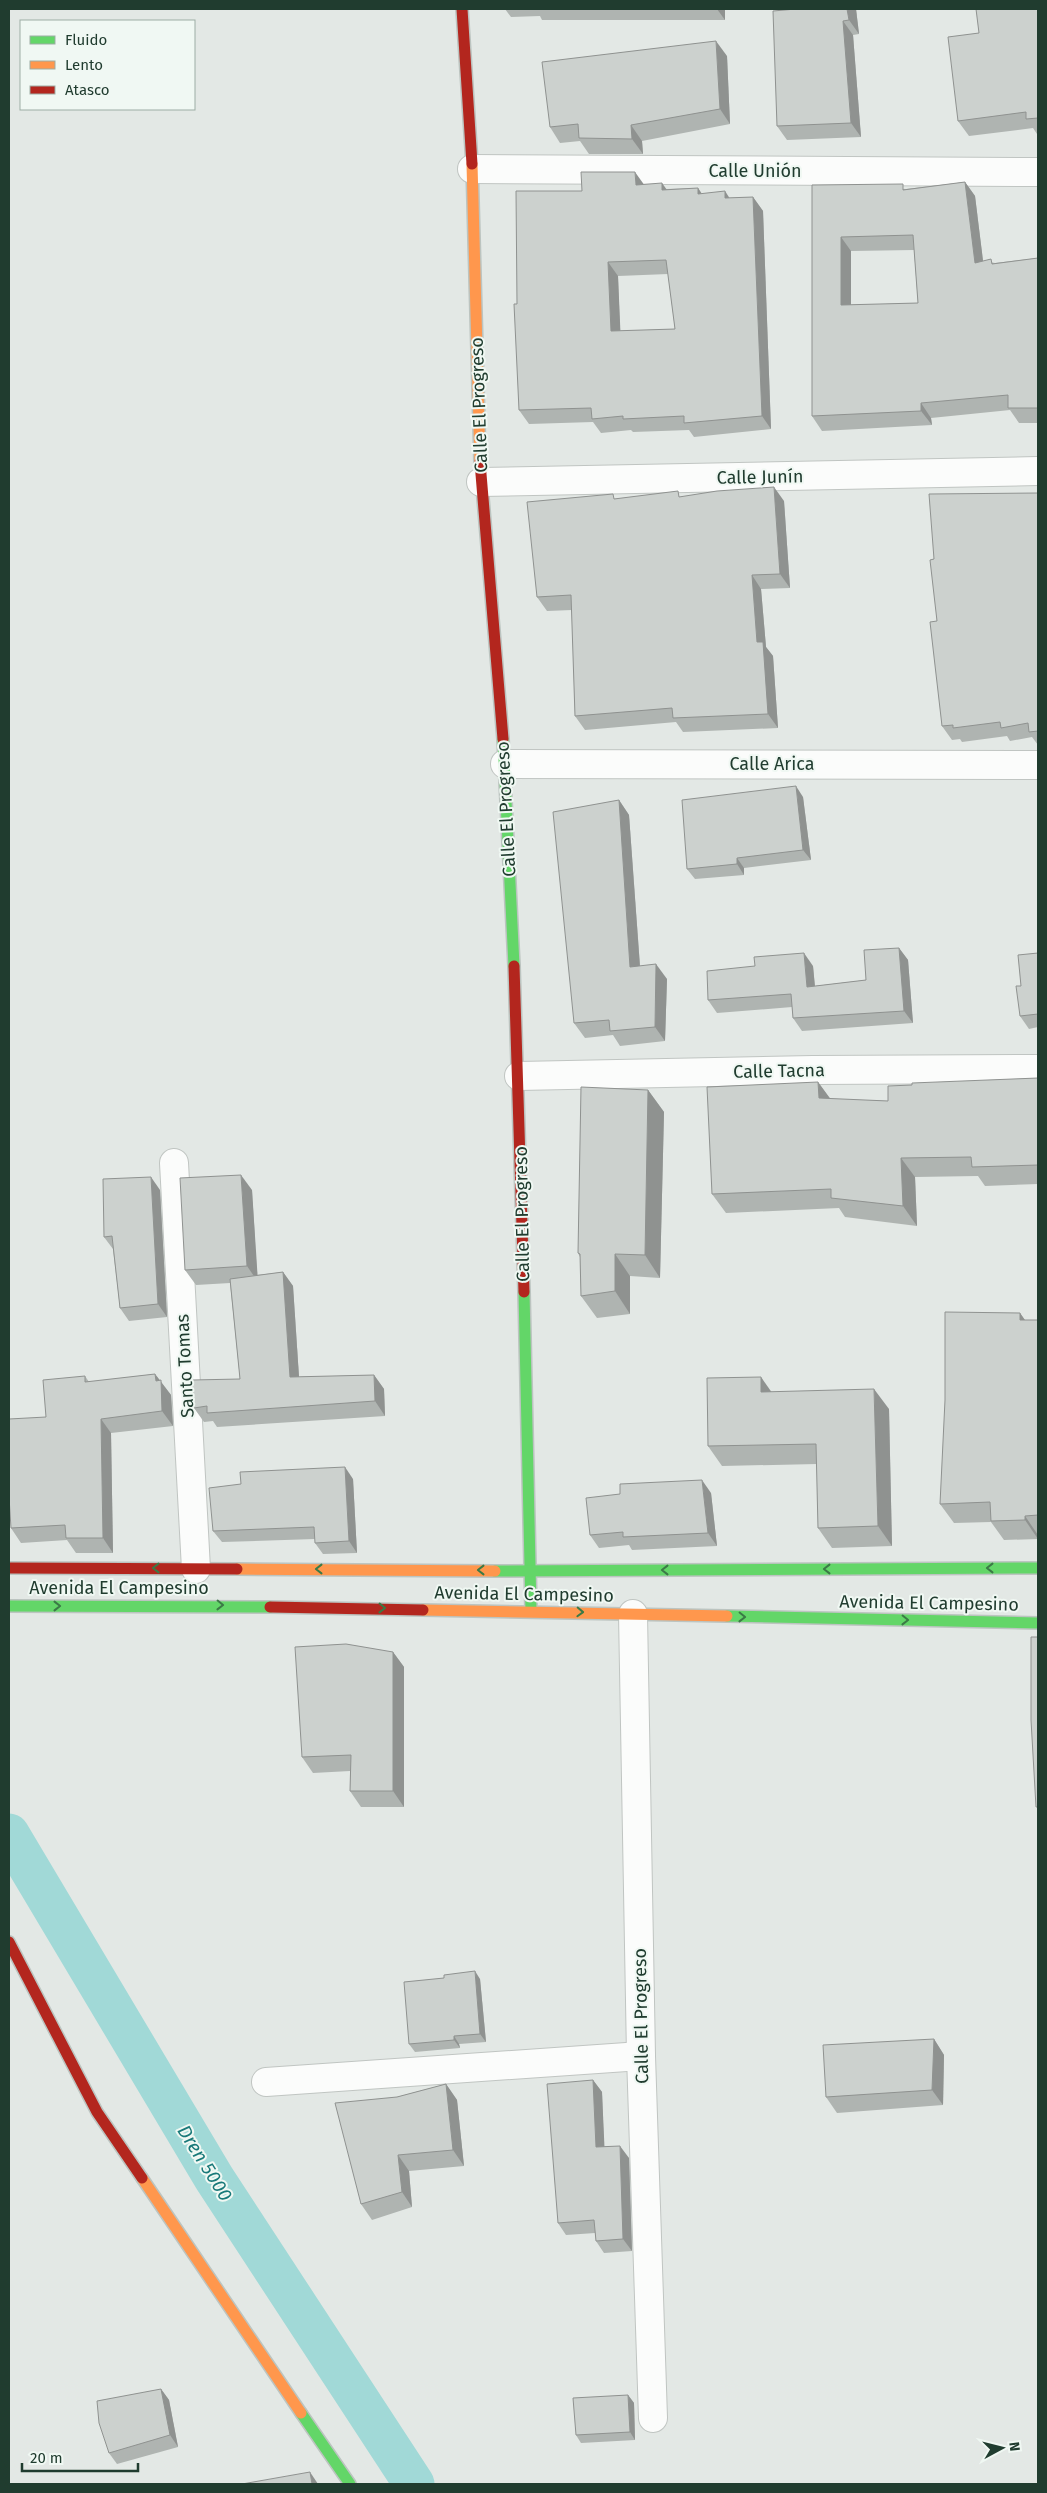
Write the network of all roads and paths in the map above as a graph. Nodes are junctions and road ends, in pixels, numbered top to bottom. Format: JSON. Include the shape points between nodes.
{"nodes":[{"id":1,"x":462,"y":9,"type":"edge"},
{"id":2,"x":472,"y":170,"type":"junction"},
{"id":3,"x":1038,"y":172,"type":"edge"},
{"id":4,"x":1038,"y":471,"type":"edge"},
{"id":5,"x":481,"y":482,"type":"junction"},
{"id":6,"x":505,"y":764,"type":"junction"},
{"id":7,"x":1038,"y":765,"type":"edge"},
{"id":8,"x":1038,"y":1069,"type":"edge"},
{"id":9,"x":519,"y":1076,"type":"junction"},
{"id":10,"x":174,"y":1163,"type":"dead end"},
{"id":11,"x":9,"y":1568,"type":"edge"},
{"id":12,"x":1038,"y":1568,"type":"edge"},
{"id":13,"x":196,"y":1569,"type":"junction"},
{"id":14,"x":530,"y":1570,"type":"junction"},
{"id":15,"x":9,"y":1606,"type":"edge"},
{"id":16,"x":531,"y":1611,"type":"junction"},
{"id":17,"x":633,"y":1614,"type":"junction"},
{"id":18,"x":1038,"y":1623,"type":"edge"},
{"id":19,"x":9,"y":1942,"type":"edge"},
{"id":20,"x":641,"y":2056,"type":"junction"},
{"id":21,"x":266,"y":2082,"type":"dead end"},
{"id":22,"x":653,"y":2418,"type":"dead end"},
{"id":23,"x":350,"y":2484,"type":"edge"}],
"edges":[{"from":1,"to":2,"type":"street","name":"Calle El Progreso"},
{"from":2,"to":3,"type":"street","name":"Calle Unión"},
{"from":2,"to":5,"type":"street","name":"Calle El Progreso"},
{"from":4,"to":5,"type":"street","name":"Calle Junín"},
{"from":5,"to":6,"type":"street","name":"Calle El Progreso"},
{"from":6,"to":7,"type":"street","name":"Calle Arica"},
{"from":6,"to":9,"type":"street","name":"Calle El Progreso"},
{"from":8,"to":9,"type":"street","name":"Calle Tacna"},
{"from":9,"to":14,"type":"street","name":"Calle El Progreso"},
{"from":10,"to":13,"type":"street","name":"Santo Tomas"},
{"from":13,"to":11,"type":"street","name":"Avenida El Campesino","one_way":true},
{"from":12,"to":14,"type":"street","name":"Avenida El Campesino","one_way":true},
{"from":14,"to":13,"type":"street","name":"Avenida El Campesino","one_way":true},
{"from":14,"to":16,"type":"street","name":"Calle El Progreso"},
{"from":15,"to":16,"type":"street","name":"Avenida El Campesino","one_way":true,"via":[[199,1605]]},
{"from":16,"to":17,"type":"street","name":"Avenida El Campesino","one_way":true},
{"from":17,"to":18,"type":"street","name":"Avenida El Campesino","one_way":true},
{"from":17,"to":20,"type":"street","name":"Calle El Progreso"},
{"from":19,"to":23,"type":"street","via":[[97,2112]]},
{"from":20,"to":21,"type":"street"},
{"from":20,"to":22,"type":"street","name":"Calle El Progreso"}]}
